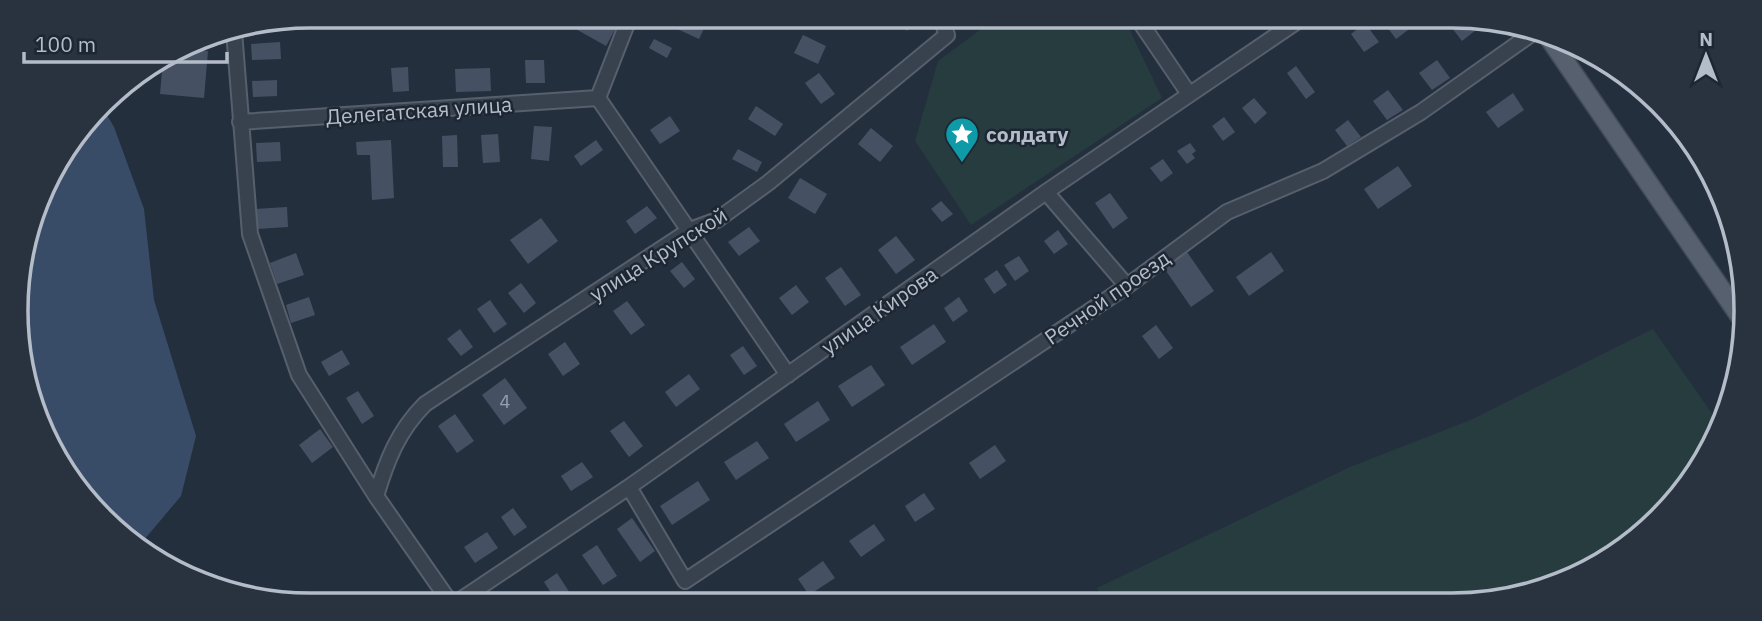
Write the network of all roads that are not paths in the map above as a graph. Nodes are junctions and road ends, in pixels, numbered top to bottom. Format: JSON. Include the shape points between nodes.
{"nodes":[{"id":1,"x":625,"y":28,"type":"edge"},
{"id":2,"x":944,"y":28,"type":"edge"},
{"id":3,"x":1144,"y":28,"type":"edge"},
{"id":4,"x":1287,"y":28,"type":"edge"},
{"id":5,"x":1525,"y":38,"type":"edge"},
{"id":6,"x":235,"y":39,"type":"edge"},
{"id":7,"x":1556,"y":49,"type":"edge"},
{"id":8,"x":1189,"y":94,"type":"junction"},
{"id":9,"x":598,"y":98,"type":"junction"},
{"id":10,"x":240,"y":122,"type":"junction"},
{"id":11,"x":1046,"y":192,"type":"junction"},
{"id":12,"x":690,"y":230,"type":"junction"},
{"id":13,"x":1127,"y":286,"type":"junction"},
{"id":14,"x":1734,"y":308,"type":"edge"},
{"id":15,"x":788,"y":375,"type":"junction"},
{"id":16,"x":629,"y":487,"type":"junction"},
{"id":17,"x":376,"y":496,"type":"junction"},
{"id":18,"x":444,"y":593,"type":"edge"},
{"id":19,"x":470,"y":593,"type":"edge"}],
"edges":[{"from":1,"to":9,"type":"street"},
{"from":2,"to":12,"type":"street","name":"улица Крупской","via":[[947,35],[768,183],[717,219]]},
{"from":3,"to":8,"type":"street"},
{"from":4,"to":8,"type":"street","name":"улица Кирова"},
{"from":5,"to":13,"type":"street","name":"Речной проезд","via":[[1421,112],[1323,171],[1227,212]]},
{"from":6,"to":10,"type":"street"},
{"from":7,"to":14,"type":"main road"},
{"from":8,"to":11,"type":"street","name":"улица Кирова"},
{"from":9,"to":10,"type":"street","name":"Делегатская улица"},
{"from":9,"to":12,"type":"street"},
{"from":10,"to":17,"type":"street","via":[[250,234],[299,375]]},
{"from":11,"to":13,"type":"street"},
{"from":11,"to":15,"type":"street","name":"улица Кирова"},
{"from":12,"to":15,"type":"street"},
{"from":12,"to":17,"type":"street","name":"улица Крупской","via":[[425,404],[408,421],[389,453]]},
{"from":13,"to":16,"type":"street","name":"Речной проезд","via":[[685,581]]},
{"from":15,"to":16,"type":"street","name":"улица Кирова"},
{"from":16,"to":19,"type":"street","name":"улица Кирова"},
{"from":17,"to":18,"type":"street"}]}
